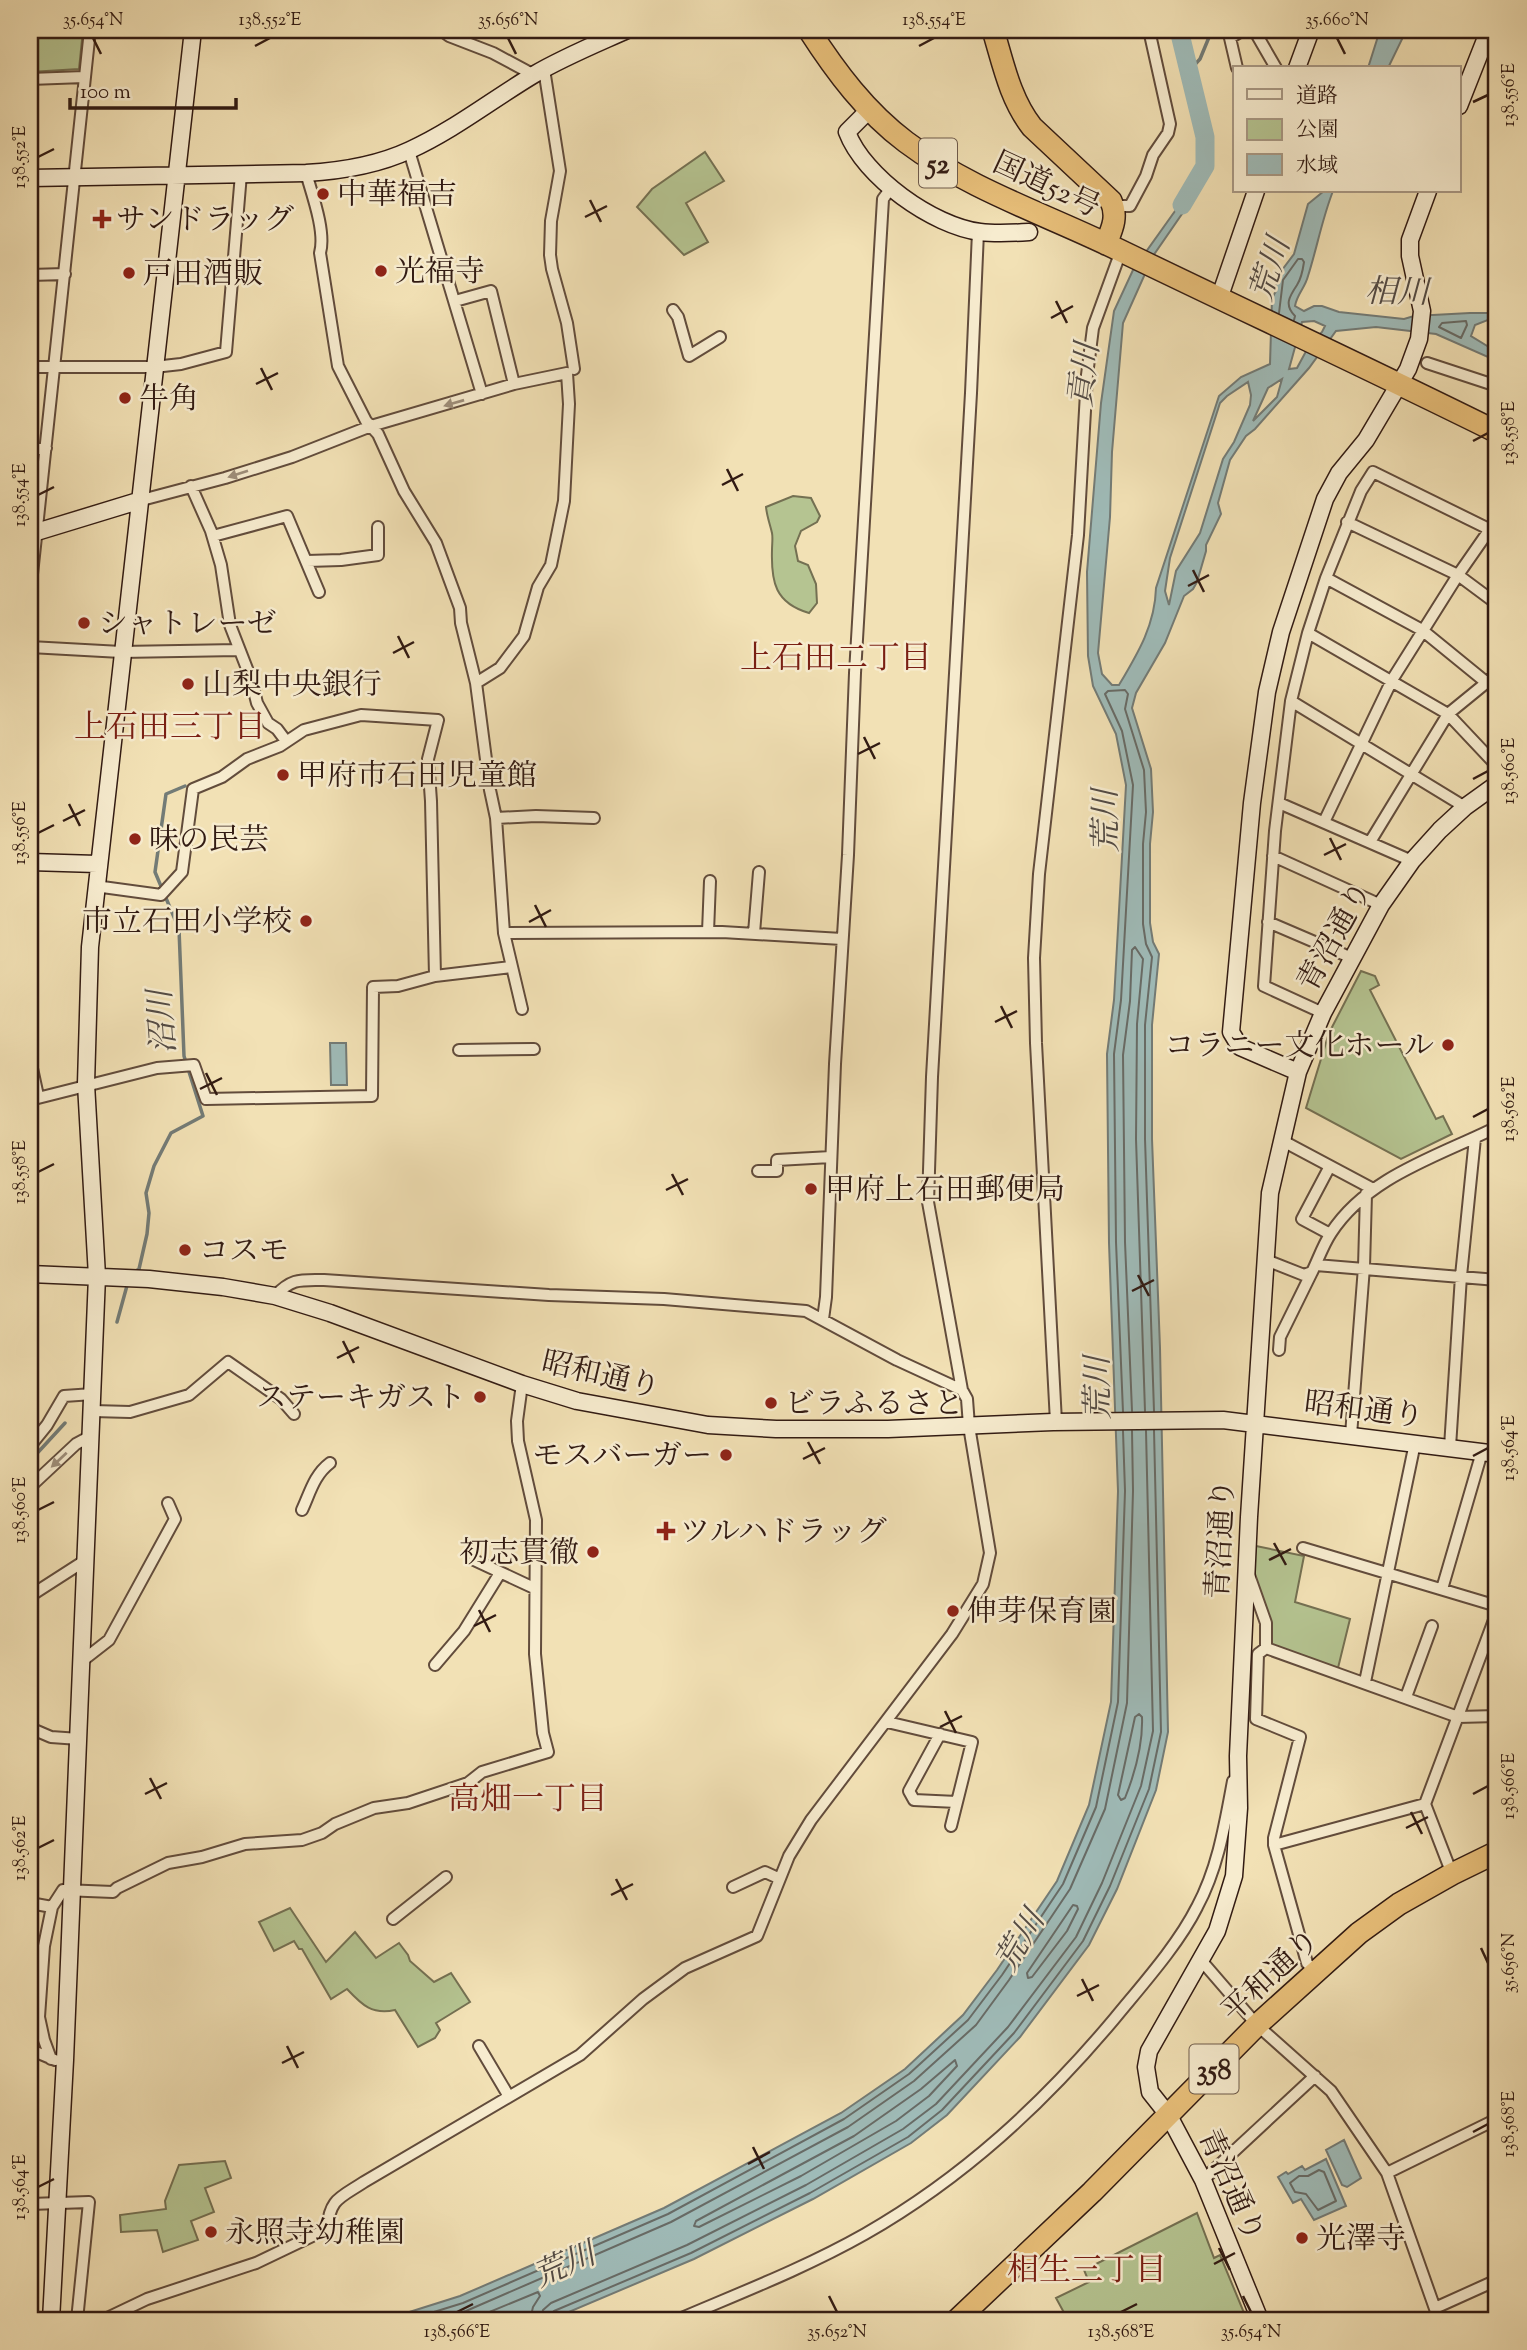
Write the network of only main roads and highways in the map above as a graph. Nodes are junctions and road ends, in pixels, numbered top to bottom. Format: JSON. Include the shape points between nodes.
{"nodes":[{"id":1,"x":809,"y":30,"type":"edge"},
{"id":2,"x":993,"y":30,"type":"edge"},
{"id":3,"x":1118,"y":250,"type":"junction"},
{"id":4,"x":1497,"y":432,"type":"edge"},
{"id":5,"x":1497,"y":1853,"type":"edge"},
{"id":6,"x":957,"y":2320,"type":"edge"}],
"edges":[{"from":1,"to":3,"type":"highway","name":"国道52号","number":"52","via":[[869,110],[907,142],[952,172]]},
{"from":2,"to":3,"type":"highway","name":"国道52号","via":[[1022,114],[1113,206]]},
{"from":3,"to":4,"type":"highway","number":"52"},
{"from":5,"to":6,"type":"highway","name":"平和通り","number":"358","via":[[1399,1904],[1359,1933],[1257,2025],[1170,2116]]}]}
